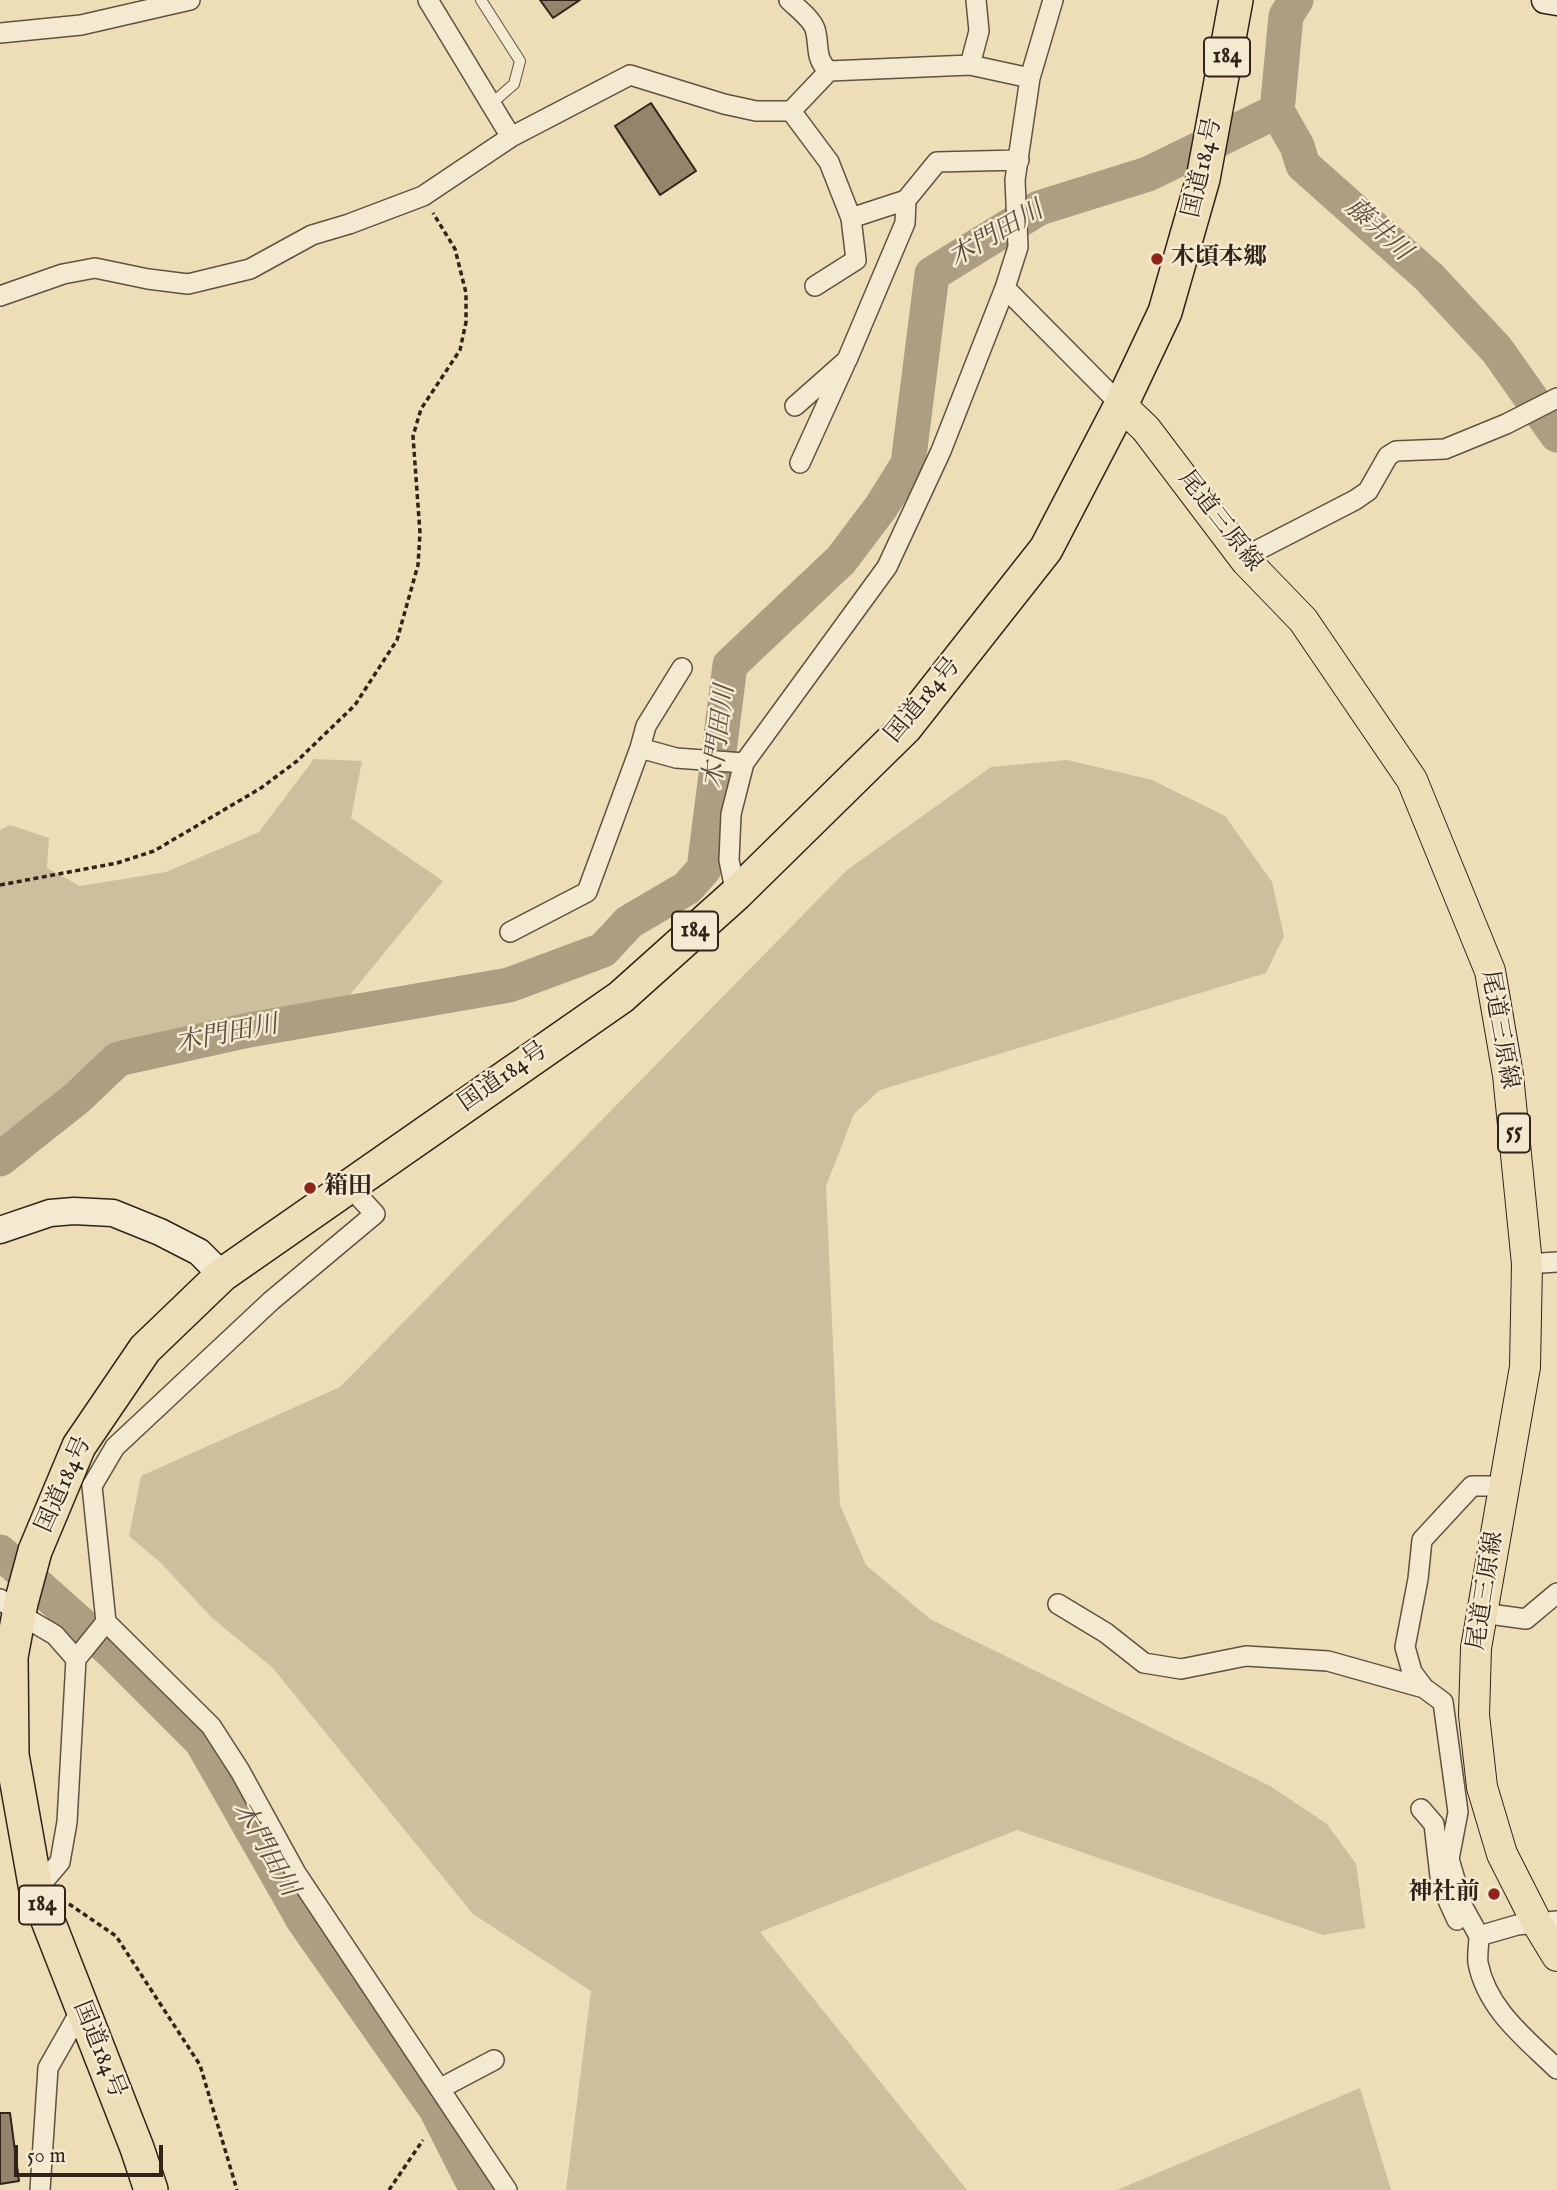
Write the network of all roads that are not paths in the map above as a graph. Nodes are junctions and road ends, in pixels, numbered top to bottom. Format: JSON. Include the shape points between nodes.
{"nodes":[{"id":1,"x":190,"y":0,"type":"edge"},
{"id":2,"x":428,"y":0,"type":"edge"},
{"id":3,"x":481,"y":0,"type":"edge"},
{"id":4,"x":789,"y":0,"type":"edge"},
{"id":5,"x":976,"y":0,"type":"edge"},
{"id":6,"x":1053,"y":0,"type":"edge"},
{"id":7,"x":1236,"y":0,"type":"edge"},
{"id":8,"x":1545,"y":0,"type":"edge"},
{"id":9,"x":1557,"y":2,"type":"edge"},
{"id":10,"x":0,"y":33,"type":"edge"},
{"id":11,"x":970,"y":65,"type":"junction"},
{"id":12,"x":829,"y":71,"type":"junction"},
{"id":13,"x":1030,"y":78,"type":"junction"},
{"id":14,"x":491,"y":104,"type":"junction"},
{"id":15,"x":791,"y":111,"type":"junction"},
{"id":16,"x":511,"y":137,"type":"junction"},
{"id":17,"x":1018,"y":160,"type":"junction"},
{"id":18,"x":906,"y":200,"type":"junction"},
{"id":19,"x":850,"y":218,"type":"junction"},
{"id":20,"x":815,"y":286,"type":"dead end"},
{"id":21,"x":1004,"y":288,"type":"junction"},
{"id":22,"x":0,"y":296,"type":"edge"},
{"id":23,"x":847,"y":360,"type":"junction"},
{"id":24,"x":1557,"y":398,"type":"edge"},
{"id":25,"x":1121,"y":405,"type":"junction"},
{"id":26,"x":795,"y":406,"type":"dead end"},
{"id":27,"x":800,"y":463,"type":"dead end"},
{"id":28,"x":1247,"y":561,"type":"junction"},
{"id":29,"x":682,"y":668,"type":"dead end"},
{"id":30,"x":640,"y":748,"type":"junction"},
{"id":31,"x":744,"y":763,"type":"junction"},
{"id":32,"x":736,"y":894,"type":"junction"},
{"id":33,"x":510,"y":932,"type":"dead end"},
{"id":34,"x":349,"y":1186,"type":"junction"},
{"id":35,"x":0,"y":1230,"type":"edge"},
{"id":36,"x":1557,"y":1262,"type":"edge"},
{"id":37,"x":1527,"y":1264,"type":"junction"},
{"id":38,"x":222,"y":1275,"type":"junction"},
{"id":39,"x":1504,"y":1486,"type":"junction"},
{"id":40,"x":1557,"y":1594,"type":"edge"},
{"id":41,"x":1058,"y":1604,"type":"dead end"},
{"id":42,"x":13,"y":1605,"type":"edge"},
{"id":43,"x":1482,"y":1613,"type":"junction"},
{"id":44,"x":106,"y":1622,"type":"junction"},
{"id":45,"x":76,"y":1659,"type":"junction"},
{"id":46,"x":1424,"y":1688,"type":"junction"},
{"id":47,"x":1421,"y":1809,"type":"dead end"},
{"id":48,"x":36,"y":1889,"type":"junction"},
{"id":49,"x":1547,"y":1922,"type":"edge"},
{"id":50,"x":1479,"y":1936,"type":"junction"},
{"id":51,"x":1557,"y":1956,"type":"edge"},
{"id":52,"x":82,"y":2010,"type":"junction"},
{"id":53,"x":494,"y":2060,"type":"dead end"},
{"id":54,"x":1557,"y":2070,"type":"edge"},
{"id":55,"x":441,"y":2088,"type":"junction"},
{"id":56,"x":40,"y":2190,"type":"edge"},
{"id":57,"x":151,"y":2190,"type":"edge"},
{"id":58,"x":507,"y":2190,"type":"edge"}],
"edges":[{"from":1,"to":10,"type":"street","via":[[81,25]]},
{"from":2,"to":14,"type":"street"},
{"from":3,"to":14,"type":"lane","via":[[520,61],[514,84]]},
{"from":4,"to":12,"type":"street","via":[[815,27],[818,53]]},
{"from":5,"to":11,"type":"street","via":[[979,31]]},
{"from":6,"to":13,"type":"street"},
{"from":7,"to":25,"type":"highway","name":"国道184号","number":"184","via":[[1203,179],[1165,312]]},
{"from":8,"to":9,"type":"street"},
{"from":11,"to":12,"type":"street"},
{"from":11,"to":13,"type":"street"},
{"from":12,"to":15,"type":"street"},
{"from":13,"to":17,"type":"street"},
{"from":14,"to":16,"type":"street"},
{"from":15,"to":16,"type":"street","via":[[756,111],[724,104],[630,75]]},
{"from":15,"to":19,"type":"street","via":[[829,162]]},
{"from":16,"to":22,"type":"street","via":[[423,196],[312,235],[250,269],[188,284],[95,268]]},
{"from":17,"to":18,"type":"street","via":[[937,162]]},
{"from":17,"to":21,"type":"street","via":[[1014,202],[1018,247]]},
{"from":18,"to":19,"type":"street"},
{"from":18,"to":23,"type":"street","via":[[905,223]]},
{"from":19,"to":20,"type":"street","via":[[856,260]]},
{"from":21,"to":25,"type":"street"},
{"from":21,"to":31,"type":"street","via":[[941,451],[887,566]]},
{"from":23,"to":26,"type":"street"},
{"from":23,"to":27,"type":"street"},
{"from":24,"to":28,"type":"street","via":[[1445,449],[1396,451],[1388,456],[1368,491],[1356,500],[1256,551]]},
{"from":25,"to":28,"type":"main road","name":"尾道三原線","number":"55","via":[[1146,429]]},
{"from":25,"to":32,"type":"highway","name":"国道184号","number":"184","via":[[1046,549],[914,718]]},
{"from":28,"to":37,"type":"main road","name":"尾道三原線","number":"55","via":[[1303,620],[1412,780],[1490,971],[1508,1076]]},
{"from":29,"to":30,"type":"street","via":[[646,726]]},
{"from":30,"to":31,"type":"street","via":[[676,758]]},
{"from":30,"to":33,"type":"street","via":[[587,892]]},
{"from":31,"to":32,"type":"street","via":[[731,814],[729,860]]},
{"from":32,"to":34,"type":"highway","name":"国道184号","number":"184","via":[[621,997]]},
{"from":34,"to":38,"type":"highway","name":"国道184号","number":"184"},
{"from":34,"to":44,"type":"street","via":[[375,1214],[271,1301],[115,1447],[92,1486]]},
{"from":35,"to":38,"type":"street","via":[[50,1213],[113,1213],[199,1252]]},
{"from":36,"to":37,"type":"street"},
{"from":37,"to":39,"type":"main road","name":"尾道三原線","number":"55","via":[[1525,1367]]},
{"from":38,"to":42,"type":"highway","name":"国道184号","number":"184","via":[[145,1349],[79,1446]]},
{"from":39,"to":43,"type":"main road","name":"尾道三原線","number":"55"},
{"from":39,"to":46,"type":"street","via":[[1472,1486],[1422,1540],[1405,1647],[1412,1672]]},
{"from":40,"to":43,"type":"street","via":[[1526,1619]]},
{"from":41,"to":46,"type":"street","via":[[1144,1663],[1181,1669],[1246,1656],[1328,1661]]},
{"from":42,"to":45,"type":"street","via":[[55,1635]]},
{"from":42,"to":48,"type":"highway","name":"国道184号","number":"184","via":[[12,1755]]},
{"from":43,"to":49,"type":"main road","name":"尾道三原線","number":"55","via":[[1474,1715],[1482,1787],[1502,1854]]},
{"from":44,"to":45,"type":"street"},
{"from":44,"to":55,"type":"street","via":[[211,1726],[296,1873]]},
{"from":45,"to":48,"type":"street","via":[[67,1822],[60,1862]]},
{"from":46,"to":50,"type":"street","via":[[1443,1702],[1458,1812],[1449,1859],[1463,1907]]},
{"from":47,"to":50,"type":"street","via":[[1434,1824],[1441,1885],[1460,1927]]},
{"from":48,"to":52,"type":"highway","name":"国道184号","number":"184"},
{"from":49,"to":50,"type":"street"},
{"from":49,"to":51,"type":"main road","name":"尾道三原線","number":"55"},
{"from":50,"to":54,"type":"street","via":[[1478,1961],[1490,2000]]},
{"from":52,"to":56,"type":"street","via":[[48,2068]]},
{"from":52,"to":57,"type":"highway","name":"国道184号","number":"184"},
{"from":53,"to":55,"type":"street"},
{"from":55,"to":58,"type":"street"}]}
